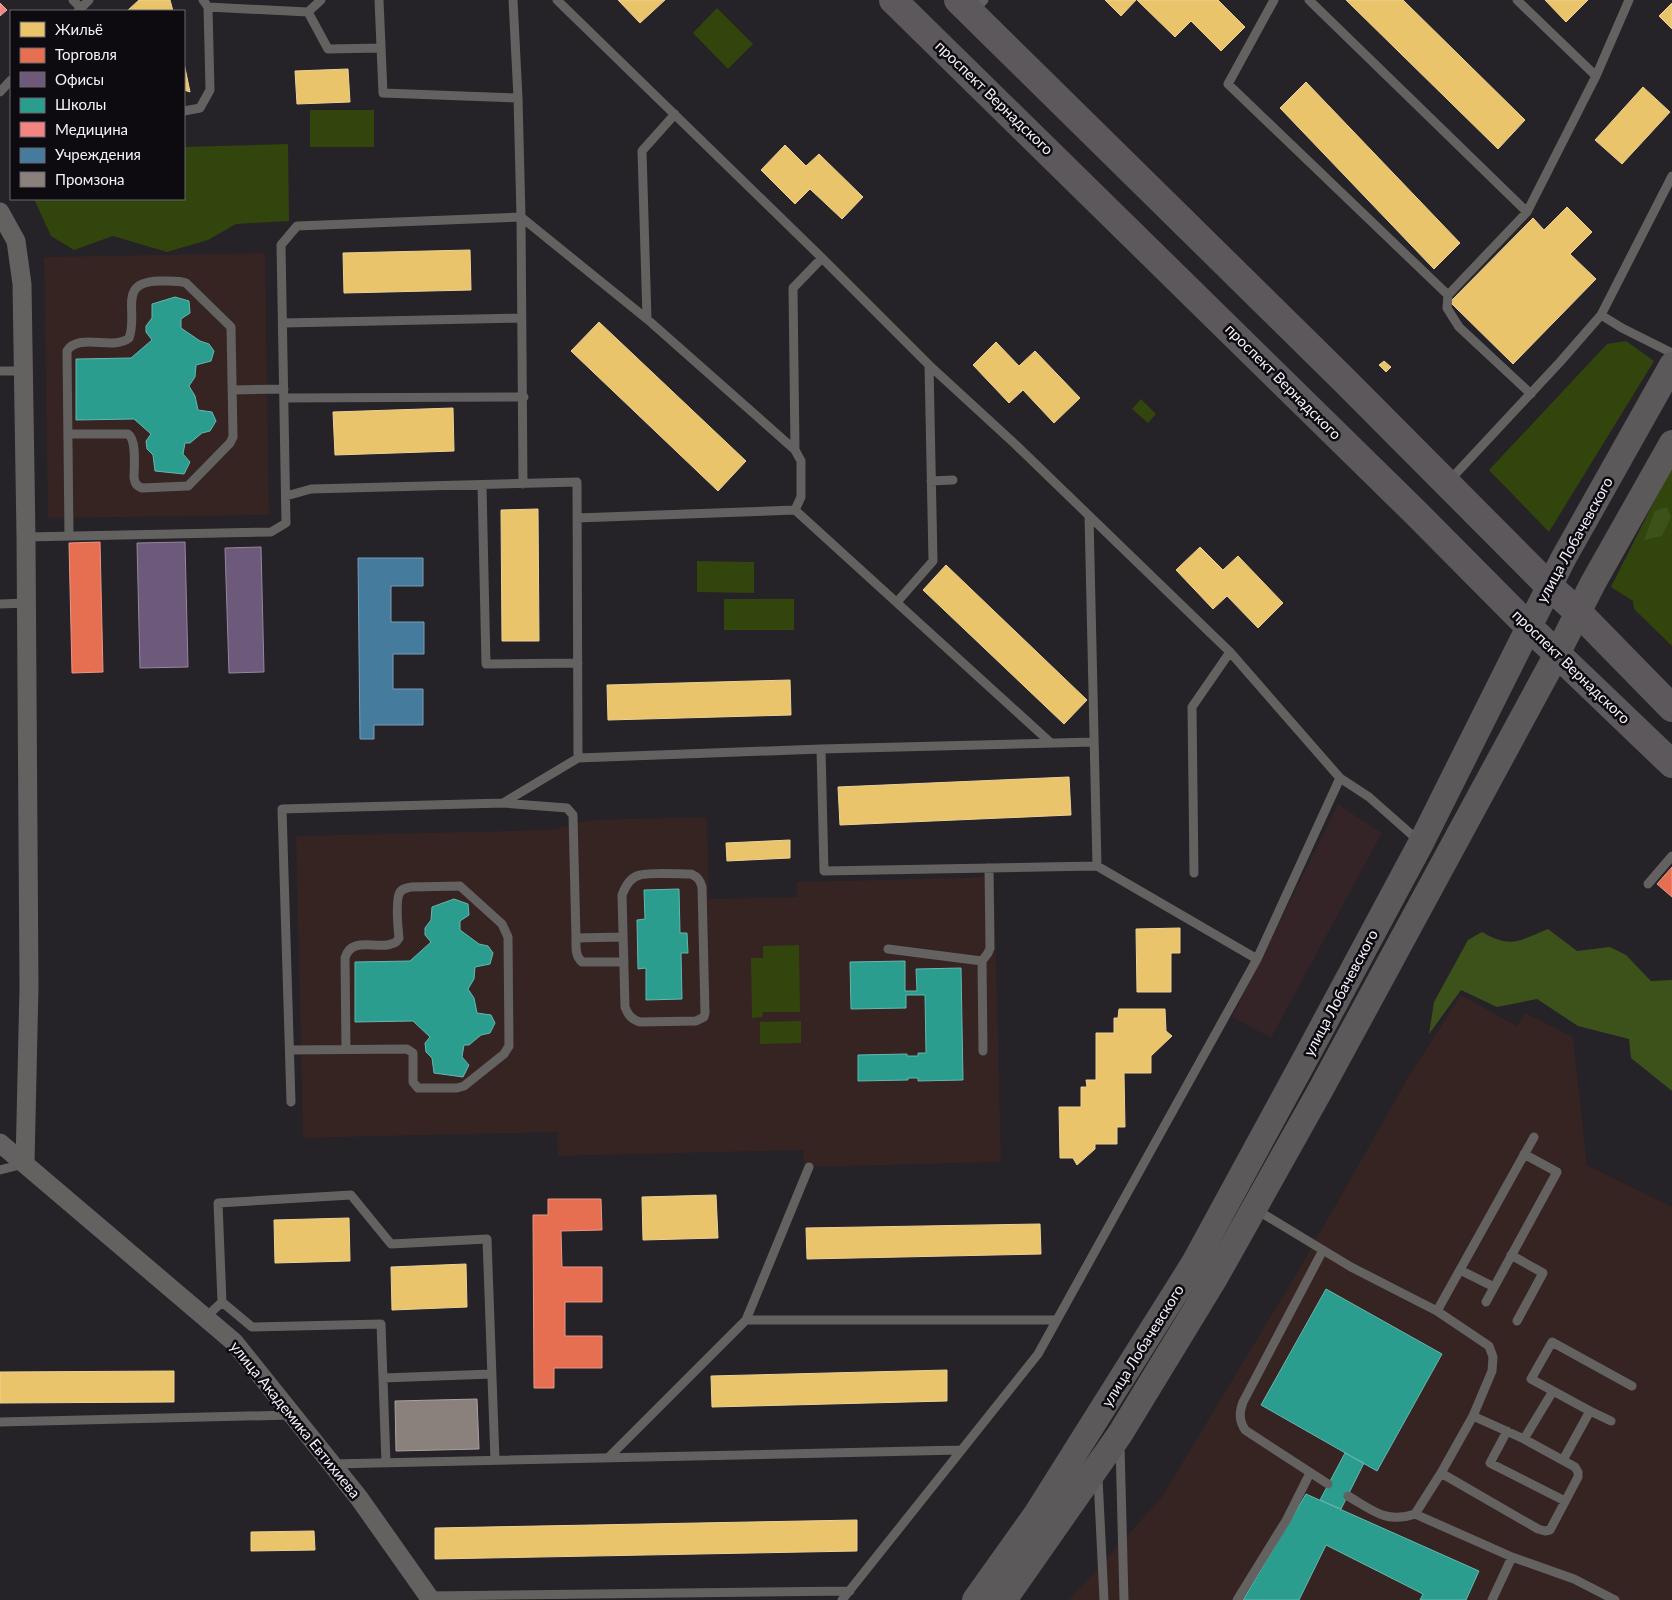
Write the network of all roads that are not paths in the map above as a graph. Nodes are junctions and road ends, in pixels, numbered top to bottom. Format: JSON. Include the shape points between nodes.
{"nodes":[{"id":1,"x":74,"y":0,"type":"edge"},
{"id":2,"x":89,"y":0,"type":"edge"},
{"id":3,"x":321,"y":0,"type":"edge"},
{"id":4,"x":379,"y":0,"type":"edge"},
{"id":5,"x":512,"y":0,"type":"edge"},
{"id":6,"x":557,"y":0,"type":"edge"},
{"id":7,"x":893,"y":0,"type":"edge"},
{"id":8,"x":1309,"y":0,"type":"edge"},
{"id":9,"x":1517,"y":0,"type":"edge"},
{"id":10,"x":1629,"y":0,"type":"edge"},
{"id":11,"x":1269,"y":2,"type":"edge"},
{"id":12,"x":205,"y":3,"type":"edge"},
{"id":13,"x":972,"y":4,"type":"edge"},
{"id":14,"x":79,"y":10,"type":"edge"},
{"id":15,"x":308,"y":12,"type":"junction"},
{"id":16,"x":381,"y":48,"type":"junction"},
{"id":17,"x":1596,"y":76,"type":"junction"},
{"id":18,"x":10,"y":81,"type":"edge"},
{"id":19,"x":0,"y":92,"type":"edge"},
{"id":20,"x":518,"y":98,"type":"junction"},
{"id":21,"x":185,"y":111,"type":"edge"},
{"id":22,"x":675,"y":114,"type":"junction"},
{"id":23,"x":1672,"y":176,"type":"edge"},
{"id":24,"x":0,"y":212,"type":"edge"},
{"id":25,"x":1526,"y":212,"type":"junction"},
{"id":26,"x":521,"y":217,"type":"junction"},
{"id":27,"x":822,"y":258,"type":"junction"},
{"id":28,"x":1448,"y":296,"type":"junction"},
{"id":29,"x":1601,"y":316,"type":"junction"},
{"id":30,"x":521,"y":318,"type":"junction"},
{"id":31,"x":648,"y":319,"type":"junction"},
{"id":32,"x":282,"y":322,"type":"junction"},
{"id":33,"x":1672,"y":353,"type":"edge"},
{"id":34,"x":1672,"y":365,"type":"edge"},
{"id":35,"x":929,"y":366,"type":"junction"},
{"id":36,"x":0,"y":371,"type":"edge"},
{"id":37,"x":23,"y":371,"type":"junction"},
{"id":38,"x":233,"y":390,"type":"junction"},
{"id":39,"x":284,"y":394,"type":"junction"},
{"id":40,"x":1530,"y":394,"type":"junction"},
{"id":41,"x":524,"y":397,"type":"junction"},
{"id":42,"x":68,"y":434,"type":"junction"},
{"id":43,"x":1672,"y":443,"type":"edge"},
{"id":44,"x":795,"y":450,"type":"junction"},
{"id":45,"x":953,"y":480,"type":"dead end"},
{"id":46,"x":931,"y":481,"type":"junction"},
{"id":47,"x":1447,"y":483,"type":"junction"},
{"id":48,"x":523,"y":484,"type":"junction"},
{"id":49,"x":482,"y":486,"type":"junction"},
{"id":50,"x":286,"y":496,"type":"junction"},
{"id":51,"x":795,"y":510,"type":"junction"},
{"id":52,"x":1089,"y":516,"type":"junction"},
{"id":53,"x":578,"y":518,"type":"junction"},
{"id":54,"x":69,"y":536,"type":"junction"},
{"id":55,"x":26,"y":537,"type":"junction"},
{"id":56,"x":1549,"y":586,"type":"junction"},
{"id":57,"x":897,"y":602,"type":"junction"},
{"id":58,"x":27,"y":603,"type":"junction"},
{"id":59,"x":0,"y":604,"type":"edge"},
{"id":60,"x":1579,"y":613,"type":"junction"},
{"id":61,"x":1528,"y":626,"type":"junction"},
{"id":62,"x":1230,"y":652,"type":"junction"},
{"id":63,"x":1557,"y":654,"type":"junction"},
{"id":64,"x":578,"y":663,"type":"junction"},
{"id":65,"x":1672,"y":708,"type":"edge"},
{"id":66,"x":1094,"y":742,"type":"junction"},
{"id":67,"x":1051,"y":743,"type":"junction"},
{"id":68,"x":821,"y":749,"type":"junction"},
{"id":69,"x":578,"y":758,"type":"junction"},
{"id":70,"x":1672,"y":764,"type":"edge"},
{"id":71,"x":1340,"y":778,"type":"junction"},
{"id":72,"x":503,"y":804,"type":"junction"},
{"id":73,"x":1421,"y":844,"type":"junction"},
{"id":74,"x":1672,"y":856,"type":"edge"},
{"id":75,"x":1097,"y":866,"type":"junction"},
{"id":76,"x":989,"y":868,"type":"junction"},
{"id":77,"x":1194,"y":873,"type":"dead end"},
{"id":78,"x":1648,"y":884,"type":"dead end"},
{"id":79,"x":623,"y":937,"type":"junction"},
{"id":80,"x":576,"y":938,"type":"junction"},
{"id":81,"x":888,"y":948,"type":"dead end"},
{"id":82,"x":1257,"y":959,"type":"junction"},
{"id":83,"x":982,"y":960,"type":"junction"},
{"id":84,"x":624,"y":962,"type":"junction"},
{"id":85,"x":346,"y":1049,"type":"junction"},
{"id":86,"x":290,"y":1050,"type":"junction"},
{"id":87,"x":983,"y":1051,"type":"dead end"},
{"id":88,"x":291,"y":1102,"type":"dead end"},
{"id":89,"x":1534,"y":1137,"type":"dead end"},
{"id":90,"x":0,"y":1143,"type":"edge"},
{"id":91,"x":1524,"y":1154,"type":"junction"},
{"id":92,"x":25,"y":1164,"type":"junction"},
{"id":93,"x":809,"y":1167,"type":"dead end"},
{"id":94,"x":0,"y":1170,"type":"edge"},
{"id":95,"x":1254,"y":1209,"type":"junction"},
{"id":96,"x":1323,"y":1250,"type":"junction"},
{"id":97,"x":1511,"y":1255,"type":"junction"},
{"id":98,"x":1460,"y":1270,"type":"junction"},
{"id":99,"x":1494,"y":1287,"type":"junction"},
{"id":100,"x":222,"y":1302,"type":"junction"},
{"id":101,"x":1486,"y":1302,"type":"dead end"},
{"id":102,"x":1437,"y":1311,"type":"junction"},
{"id":103,"x":205,"y":1318,"type":"junction"},
{"id":104,"x":746,"y":1320,"type":"junction"},
{"id":105,"x":1057,"y":1320,"type":"junction"},
{"id":106,"x":1517,"y":1321,"type":"dead end"},
{"id":107,"x":492,"y":1374,"type":"junction"},
{"id":108,"x":383,"y":1378,"type":"junction"},
{"id":109,"x":1632,"y":1386,"type":"dead end"},
{"id":110,"x":1553,"y":1391,"type":"junction"},
{"id":111,"x":1590,"y":1411,"type":"junction"},
{"id":112,"x":293,"y":1415,"type":"junction"},
{"id":113,"x":1473,"y":1416,"type":"junction"},
{"id":114,"x":0,"y":1422,"type":"edge"},
{"id":115,"x":1610,"y":1422,"type":"dead end"},
{"id":116,"x":1507,"y":1431,"type":"junction"},
{"id":117,"x":1120,"y":1434,"type":"junction"},
{"id":118,"x":1524,"y":1439,"type":"junction"},
{"id":119,"x":961,"y":1450,"type":"junction"},
{"id":120,"x":608,"y":1458,"type":"junction"},
{"id":121,"x":495,"y":1460,"type":"junction"},
{"id":122,"x":1562,"y":1460,"type":"junction"},
{"id":123,"x":386,"y":1463,"type":"junction"},
{"id":124,"x":332,"y":1464,"type":"junction"},
{"id":125,"x":1097,"y":1468,"type":"junction"},
{"id":126,"x":1310,"y":1473,"type":"junction"},
{"id":127,"x":1441,"y":1473,"type":"junction"},
{"id":128,"x":1328,"y":1484,"type":"dead end"},
{"id":129,"x":1348,"y":1496,"type":"dead end"},
{"id":130,"x":1565,"y":1501,"type":"junction"},
{"id":131,"x":1415,"y":1514,"type":"junction"},
{"id":132,"x":1512,"y":1557,"type":"junction"},
{"id":133,"x":850,"y":1590,"type":"junction"},
{"id":134,"x":429,"y":1598,"type":"edge"},
{"id":135,"x":842,"y":1600,"type":"edge"},
{"id":136,"x":975,"y":1600,"type":"edge"},
{"id":137,"x":1004,"y":1600,"type":"edge"},
{"id":138,"x":1104,"y":1600,"type":"edge"},
{"id":139,"x":1124,"y":1600,"type":"edge"},
{"id":140,"x":1237,"y":1600,"type":"edge"},
{"id":141,"x":1492,"y":1600,"type":"edge"},
{"id":142,"x":1615,"y":1600,"type":"edge"}],
"edges":[{"from":1,"to":14,"type":"lane"},
{"from":2,"to":14,"type":"lane"},
{"from":3,"to":15,"type":"lane"},
{"from":4,"to":16,"type":"lane"},
{"from":5,"to":20,"type":"lane"},
{"from":6,"to":22,"type":"lane"},
{"from":7,"to":61,"type":"main road","name":"проспект Вернадского"},
{"from":8,"to":25,"type":"lane"},
{"from":9,"to":17,"type":"lane"},
{"from":10,"to":17,"type":"lane"},
{"from":11,"to":28,"type":"lane","via":[[1228,84]]},
{"from":12,"to":15,"type":"lane"},
{"from":12,"to":21,"type":"lane","via":[[210,90],[200,108]]},
{"from":13,"to":47,"type":"main road"},
{"from":15,"to":16,"type":"lane","via":[[328,49]]},
{"from":16,"to":20,"type":"lane","via":[[383,93]]},
{"from":17,"to":25,"type":"lane"},
{"from":18,"to":19,"type":"lane"},
{"from":20,"to":26,"type":"lane"},
{"from":22,"to":27,"type":"lane"},
{"from":22,"to":31,"type":"lane","via":[[642,152]]},
{"from":23,"to":29,"type":"lane"},
{"from":24,"to":37,"type":"street","via":[[16,241],[22,284]]},
{"from":25,"to":28,"type":"lane"},
{"from":26,"to":30,"type":"lane"},
{"from":26,"to":31,"type":"lane"},
{"from":26,"to":32,"type":"lane","via":[[297,226],[282,245]]},
{"from":27,"to":35,"type":"lane"},
{"from":27,"to":44,"type":"lane","via":[[793,288]]},
{"from":28,"to":40,"type":"lane","via":[[1447,308],[1459,327]]},
{"from":29,"to":33,"type":"lane"},
{"from":29,"to":40,"type":"lane"},
{"from":30,"to":32,"type":"lane"},
{"from":30,"to":41,"type":"lane"},
{"from":31,"to":44,"type":"lane"},
{"from":32,"to":39,"type":"lane"},
{"from":34,"to":56,"type":"main road","name":"улица Лобачевского"},
{"from":35,"to":46,"type":"lane"},
{"from":35,"to":52,"type":"lane"},
{"from":36,"to":37,"type":"lane"},
{"from":37,"to":55,"type":"street"},
{"from":38,"to":39,"type":"lane"},
{"from":38,"to":42,"type":"lane","via":[[232,440],[192,483],[184,487],[138,486],[134,478],[132,436],[128,434]]},
{"from":38,"to":42,"type":"lane","via":[[229,324],[186,283],[146,282],[134,290],[129,338],[120,342],[72,344],[67,351]]},
{"from":39,"to":41,"type":"lane"},
{"from":39,"to":50,"type":"lane"},
{"from":40,"to":47,"type":"lane"},
{"from":41,"to":48,"type":"lane"},
{"from":42,"to":54,"type":"lane"},
{"from":43,"to":60,"type":"main road","name":"улица Лобачевского"},
{"from":44,"to":51,"type":"lane","via":[[801,461],[801,497]]},
{"from":45,"to":46,"type":"lane"},
{"from":46,"to":57,"type":"lane","via":[[933,561]]},
{"from":47,"to":56,"type":"main road"},
{"from":48,"to":49,"type":"lane"},
{"from":48,"to":53,"type":"lane","via":[[577,482]]},
{"from":49,"to":50,"type":"lane","via":[[311,489]]},
{"from":49,"to":64,"type":"lane","via":[[486,664]]},
{"from":50,"to":54,"type":"lane","via":[[286,523],[271,532]]},
{"from":51,"to":53,"type":"lane"},
{"from":51,"to":57,"type":"lane"},
{"from":52,"to":62,"type":"lane"},
{"from":52,"to":66,"type":"lane"},
{"from":53,"to":64,"type":"lane"},
{"from":54,"to":55,"type":"lane"},
{"from":55,"to":58,"type":"street"},
{"from":56,"to":60,"type":"main road"},
{"from":56,"to":61,"type":"main road","name":"улица Лобачевского"},
{"from":57,"to":67,"type":"lane"},
{"from":58,"to":59,"type":"lane"},
{"from":58,"to":92,"type":"street","via":[[29,987]]},
{"from":60,"to":63,"type":"main road","name":"улица Лобачевского"},
{"from":60,"to":65,"type":"main road"},
{"from":61,"to":63,"type":"main road","name":"проспект Вернадского"},
{"from":61,"to":73,"type":"main road","name":"улица Лобачевского"},
{"from":62,"to":71,"type":"lane"},
{"from":62,"to":77,"type":"lane","via":[[1192,707]]},
{"from":63,"to":70,"type":"main road","name":"проспект Вернадского"},
{"from":63,"to":95,"type":"main road","name":"улица Лобачевского"},
{"from":64,"to":69,"type":"lane"},
{"from":66,"to":67,"type":"lane"},
{"from":66,"to":75,"type":"lane"},
{"from":67,"to":68,"type":"lane"},
{"from":68,"to":69,"type":"lane"},
{"from":68,"to":76,"type":"lane","via":[[824,871]]},
{"from":69,"to":72,"type":"lane"},
{"from":71,"to":73,"type":"lane","via":[[1369,797]]},
{"from":71,"to":82,"type":"lane"},
{"from":72,"to":80,"type":"lane","via":[[563,807],[573,815]]},
{"from":72,"to":86,"type":"lane","via":[[282,809]]},
{"from":73,"to":136,"type":"main road","name":"улица Лобачевского","via":[[1194,1263],[1037,1513]]},
{"from":74,"to":78,"type":"lane"},
{"from":75,"to":76,"type":"lane"},
{"from":75,"to":82,"type":"lane"},
{"from":76,"to":83,"type":"lane","via":[[990,948]]},
{"from":79,"to":80,"type":"lane"},
{"from":79,"to":84,"type":"lane"},
{"from":79,"to":84,"type":"lane","via":[[622,895],[631,880],[639,875],[696,876],[702,887],[704,1017],[696,1021],[640,1022],[629,1016],[625,1006]]},
{"from":80,"to":84,"type":"lane","via":[[576,954],[582,962]]},
{"from":81,"to":83,"type":"lane"},
{"from":82,"to":105,"type":"lane"},
{"from":83,"to":87,"type":"lane"},
{"from":85,"to":85,"type":"lane","via":[[407,1049],[413,1053],[413,1082],[418,1088],[457,1088],[468,1084],[509,1046],[508,937],[502,924],[460,886],[404,888],[398,897],[399,938],[396,942],[358,945],[347,951]]},
{"from":85,"to":86,"type":"lane"},
{"from":86,"to":88,"type":"lane"},
{"from":89,"to":91,"type":"lane"},
{"from":90,"to":92,"type":"street","name":"улица Академика Евтихиева"},
{"from":91,"to":97,"type":"lane","via":[[1557,1172]]},
{"from":91,"to":98,"type":"lane"},
{"from":92,"to":94,"type":"lane"},
{"from":92,"to":103,"type":"street","name":"улица Академика Евтихиева"},
{"from":93,"to":104,"type":"lane"},
{"from":95,"to":96,"type":"lane"},
{"from":95,"to":117,"type":"main road","name":"улица Лобачевского"},
{"from":96,"to":102,"type":"lane"},
{"from":96,"to":126,"type":"lane","via":[[1239,1412],[1245,1430]]},
{"from":97,"to":99,"type":"lane"},
{"from":97,"to":106,"type":"lane","via":[[1543,1273]]},
{"from":98,"to":99,"type":"lane"},
{"from":98,"to":102,"type":"lane"},
{"from":99,"to":101,"type":"lane"},
{"from":100,"to":103,"type":"lane"},
{"from":100,"to":107,"type":"lane","via":[[218,1202],[351,1195],[391,1244],[487,1239]]},
{"from":100,"to":108,"type":"lane","via":[[252,1327],[381,1324]]},
{"from":102,"to":113,"type":"lane","via":[[1489,1346],[1493,1357],[1492,1371]]},
{"from":103,"to":112,"type":"street","name":"улица Академика Евтихиева","via":[[234,1342]]},
{"from":104,"to":105,"type":"lane"},
{"from":104,"to":120,"type":"lane"},
{"from":105,"to":119,"type":"lane","via":[[1038,1354]]},
{"from":107,"to":108,"type":"lane"},
{"from":107,"to":121,"type":"lane"},
{"from":108,"to":123,"type":"lane"},
{"from":109,"to":110,"type":"lane","via":[[1552,1342],[1531,1379]]},
{"from":110,"to":111,"type":"lane"},
{"from":110,"to":118,"type":"lane"},
{"from":111,"to":115,"type":"lane"},
{"from":111,"to":122,"type":"lane"},
{"from":112,"to":114,"type":"lane"},
{"from":112,"to":124,"type":"street","name":"улица Академика Евтихиева"},
{"from":113,"to":116,"type":"lane"},
{"from":113,"to":127,"type":"lane"},
{"from":116,"to":118,"type":"lane"},
{"from":116,"to":130,"type":"lane","via":[[1490,1463]]},
{"from":117,"to":125,"type":"main road","name":"улица Лобачевского"},
{"from":117,"to":139,"type":"lane"},
{"from":118,"to":122,"type":"lane"},
{"from":119,"to":120,"type":"lane"},
{"from":119,"to":133,"type":"lane"},
{"from":120,"to":121,"type":"lane"},
{"from":121,"to":123,"type":"lane"},
{"from":122,"to":130,"type":"lane","via":[[1575,1466],[1578,1472]]},
{"from":123,"to":124,"type":"lane"},
{"from":124,"to":134,"type":"street","name":"улица Академика Евтихиева"},
{"from":125,"to":137,"type":"main road","name":"улица Лобачевского"},
{"from":125,"to":138,"type":"lane"},
{"from":126,"to":128,"type":"lane"},
{"from":126,"to":140,"type":"lane"},
{"from":127,"to":130,"type":"lane","via":[[1545,1531],[1550,1530]]},
{"from":127,"to":131,"type":"lane"},
{"from":129,"to":131,"type":"lane","via":[[1389,1518]]},
{"from":131,"to":132,"type":"lane"},
{"from":132,"to":141,"type":"lane"},
{"from":132,"to":142,"type":"lane","via":[[1574,1579]]},
{"from":133,"to":134,"type":"lane"},
{"from":133,"to":135,"type":"lane"}]}
